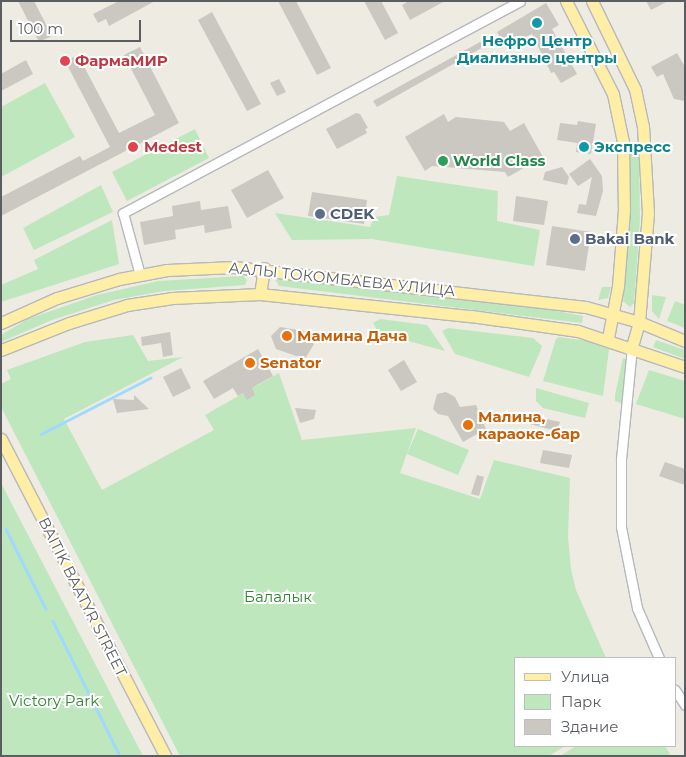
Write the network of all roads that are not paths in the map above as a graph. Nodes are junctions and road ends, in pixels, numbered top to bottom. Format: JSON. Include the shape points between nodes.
{"nodes":[{"id":1,"x":520,"y":1,"type":"edge"},
{"id":2,"x":566,"y":1,"type":"edge"},
{"id":3,"x":592,"y":1,"type":"edge"},
{"id":4,"x":644,"y":140,"type":"junction"},
{"id":5,"x":623,"y":142,"type":"junction"},
{"id":6,"x":264,"y":268,"type":"junction"},
{"id":7,"x":140,"y":275,"type":"junction"},
{"id":8,"x":260,"y":294,"type":"junction"},
{"id":9,"x":613,"y":314,"type":"junction"},
{"id":10,"x":639,"y":322,"type":"junction"},
{"id":11,"x":1,"y":323,"type":"edge"},
{"id":12,"x":608,"y":338,"type":"junction"},
{"id":13,"x":685,"y":341,"type":"edge"},
{"id":14,"x":632,"y":347,"type":"junction"},
{"id":15,"x":1,"y":350,"type":"edge"},
{"id":16,"x":685,"y":367,"type":"edge"},
{"id":17,"x":1,"y":439,"type":"edge"},
{"id":18,"x":659,"y":657,"type":"edge"},
{"id":19,"x":676,"y":692,"type":"edge"},
{"id":20,"x":685,"y":705,"type":"edge"},
{"id":21,"x":165,"y":756,"type":"edge"}],
"edges":[{"from":1,"to":7,"type":"street","via":[[123,213]]},
{"from":2,"to":5,"type":"main road","via":[[613,94]]},
{"from":3,"to":4,"type":"main road","via":[[635,89]]},
{"from":4,"to":5,"type":"main road"},
{"from":4,"to":10,"type":"main road","via":[[648,213]]},
{"from":5,"to":9,"type":"main road","via":[[624,210]]},
{"from":6,"to":7,"type":"main road","name":"ААЛЫ ТОКОМБАЕВА УЛИЦА","via":[[199,267]]},
{"from":6,"to":8,"type":"main road"},
{"from":6,"to":9,"type":"main road","name":"ААЛЫ ТОКОМБАЕВА УЛИЦА","via":[[556,303]]},
{"from":7,"to":11,"type":"main road","name":"ААЛЫ ТОКОМБАЕВА УЛИЦА","via":[[57,298]]},
{"from":8,"to":12,"type":"main road","name":"ААЛЫ ТОКОМБАЕВА УЛИЦА","via":[[480,317]]},
{"from":8,"to":15,"type":"main road","name":"ААЛЫ ТОКОМБАЕВА УЛИЦА","via":[[179,297],[127,305],[68,323]]},
{"from":9,"to":10,"type":"main road","name":"ААЛЫ ТОКОМБАЕВА УЛИЦА"},
{"from":9,"to":12,"type":"main road"},
{"from":10,"to":13,"type":"main road","name":"ААЛЫ ТОКОМБАЕВА УЛИЦА"},
{"from":10,"to":14,"type":"main road"},
{"from":12,"to":14,"type":"main road","name":"ААЛЫ ТОКОМБАЕВА УЛИЦА"},
{"from":14,"to":16,"type":"main road","name":"ААЛЫ ТОКОМБАЕВА УЛИЦА"},
{"from":14,"to":18,"type":"street","via":[[621,460],[620,527],[637,608]]},
{"from":17,"to":21,"type":"main road","name":"BAITIK BAATYR STREET"},
{"from":19,"to":20,"type":"street"}]}
